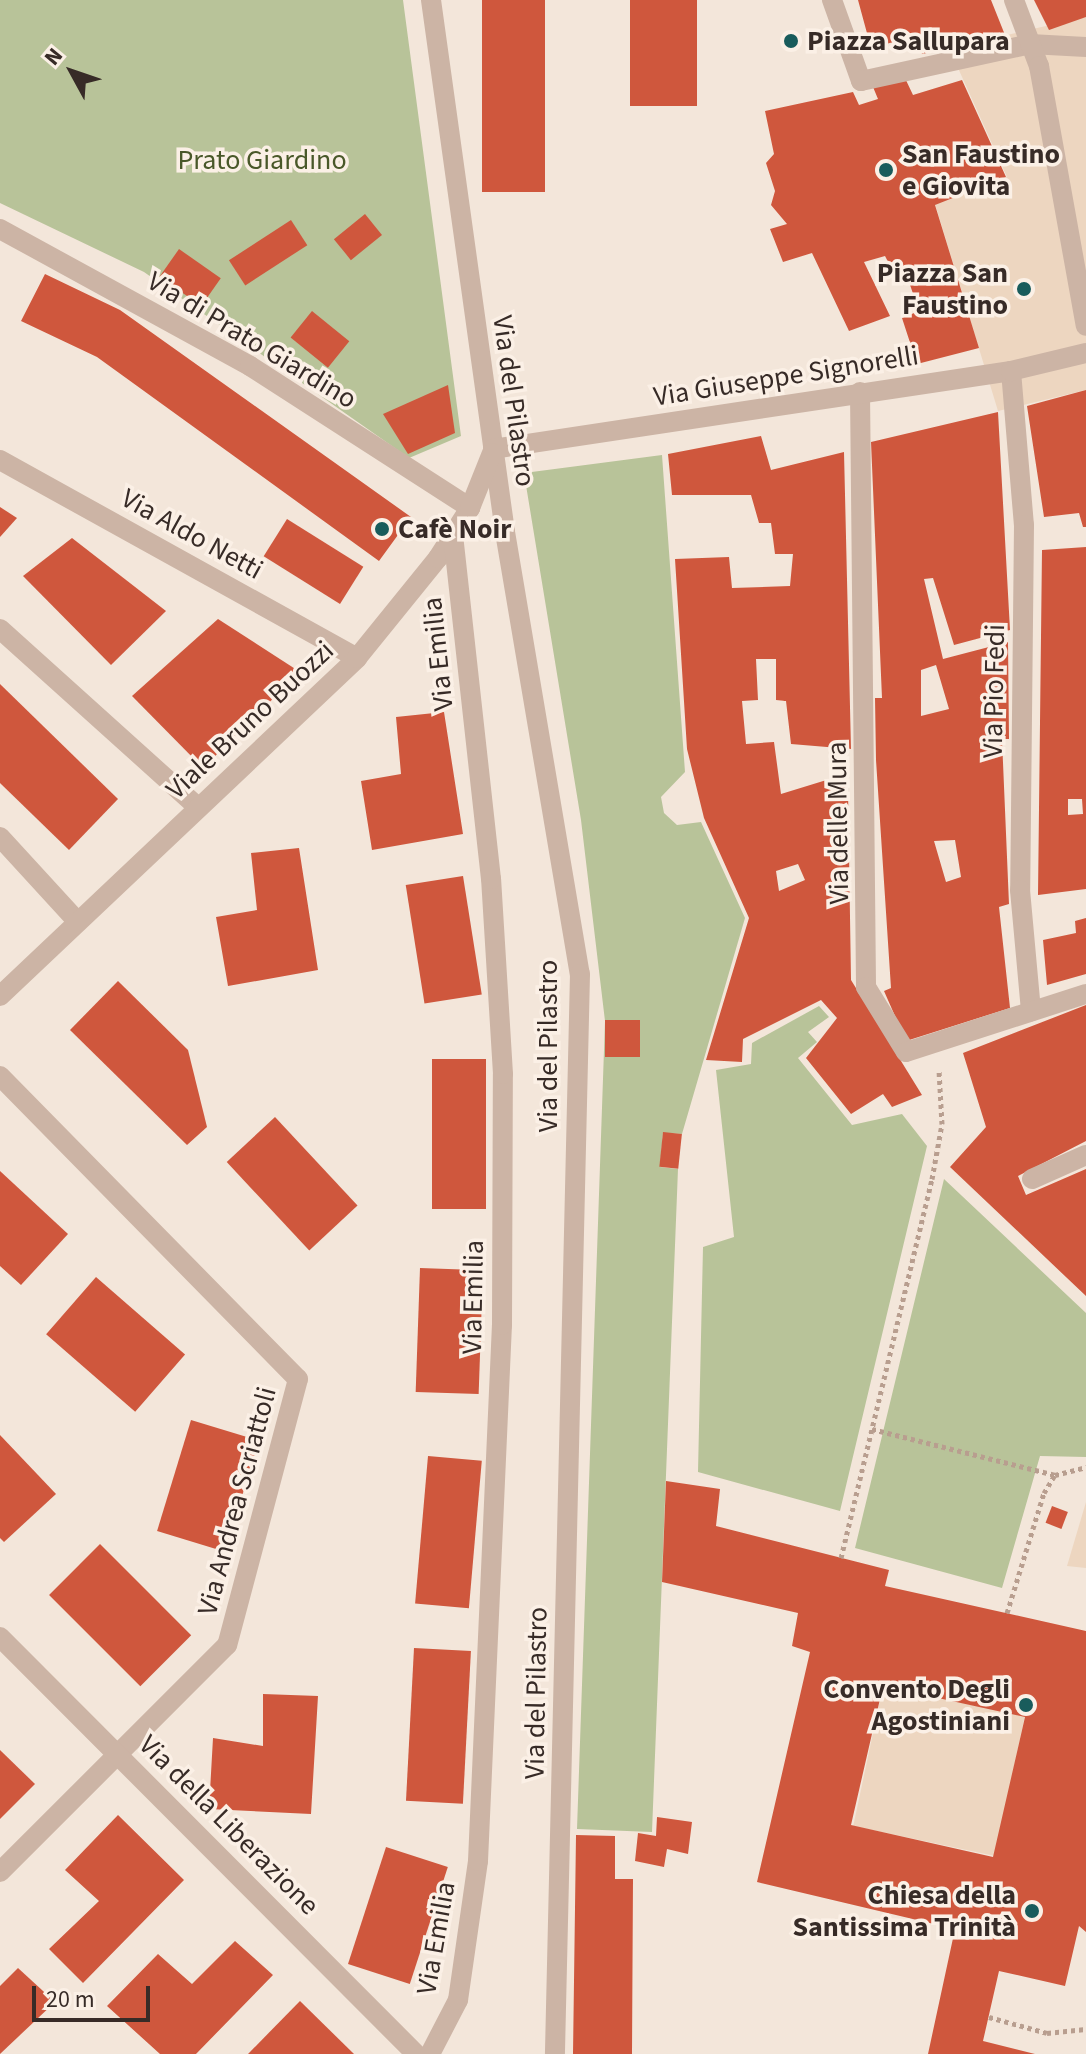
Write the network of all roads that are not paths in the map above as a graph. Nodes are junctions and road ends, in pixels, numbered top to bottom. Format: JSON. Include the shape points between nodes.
{"nodes":[{"id":1,"x":431,"y":0,"type":"edge"},
{"id":2,"x":832,"y":0,"type":"edge"},
{"id":3,"x":1014,"y":0,"type":"edge"},
{"id":4,"x":1030,"y":44,"type":"junction"},
{"id":5,"x":1086,"y":47,"type":"edge"},
{"id":6,"x":0,"y":229,"type":"edge"},
{"id":7,"x":1086,"y":326,"type":"edge"},
{"id":8,"x":1086,"y":353,"type":"edge"},
{"id":9,"x":1011,"y":371,"type":"junction"},
{"id":10,"x":860,"y":392,"type":"junction"},
{"id":11,"x":493,"y":449,"type":"junction"},
{"id":12,"x":0,"y":460,"type":"edge"},
{"id":13,"x":470,"y":508,"type":"junction"},
{"id":14,"x":453,"y":534,"type":"junction"},
{"id":15,"x":0,"y":629,"type":"edge"},
{"id":16,"x":357,"y":658,"type":"junction"},
{"id":17,"x":198,"y":807,"type":"junction"},
{"id":18,"x":0,"y":837,"type":"edge"},
{"id":19,"x":78,"y":922,"type":"junction"},
{"id":20,"x":1086,"y":994,"type":"edge"},
{"id":21,"x":0,"y":996,"type":"edge"},
{"id":22,"x":1031,"y":1012,"type":"junction"},
{"id":23,"x":0,"y":1076,"type":"edge"},
{"id":24,"x":1086,"y":1155,"type":"edge"},
{"id":25,"x":1032,"y":1179,"type":"dead end"},
{"id":26,"x":0,"y":1637,"type":"edge"},
{"id":27,"x":119,"y":1754,"type":"junction"},
{"id":28,"x":0,"y":1872,"type":"edge"},
{"id":29,"x":416,"y":2054,"type":"edge"},
{"id":30,"x":430,"y":2054,"type":"edge"},
{"id":31,"x":555,"y":2054,"type":"edge"}],
"edges":[{"from":1,"to":11,"type":"street","name":"Via del Pilastro"},
{"from":2,"to":4,"type":"street","via":[[861,81]]},
{"from":3,"to":4,"type":"street"},
{"from":4,"to":5,"type":"street"},
{"from":4,"to":7,"type":"street"},
{"from":6,"to":13,"type":"street","name":"Via di Prato Giardino","via":[[250,366]]},
{"from":8,"to":9,"type":"street","name":"Via Giuseppe Signorelli"},
{"from":9,"to":10,"type":"street","name":"Via Giuseppe Signorelli"},
{"from":9,"to":22,"type":"street","name":"Via Pio Fedi","via":[[1024,525],[1020,890]]},
{"from":10,"to":11,"type":"street","name":"Via Giuseppe Signorelli"},
{"from":10,"to":22,"type":"street","name":"Via delle Mura","via":[[866,987],[906,1052]]},
{"from":11,"to":13,"type":"street","name":"Viale Bruno Buozzi"},
{"from":11,"to":31,"type":"street","name":"Via del Pilastro","via":[[580,974]]},
{"from":12,"to":16,"type":"street","name":"Via Aldo Netti"},
{"from":13,"to":14,"type":"street","name":"Viale Bruno Buozzi"},
{"from":14,"to":16,"type":"street","name":"Viale Bruno Buozzi"},
{"from":14,"to":30,"type":"street","name":"Via Emilia","via":[[491,879],[503,1074],[502,1325],[478,1861],[458,2000]]},
{"from":15,"to":17,"type":"street"},
{"from":16,"to":17,"type":"street","name":"Viale Bruno Buozzi"},
{"from":17,"to":19,"type":"street","name":"Viale Bruno Buozzi"},
{"from":18,"to":19,"type":"street"},
{"from":19,"to":21,"type":"street","name":"Viale Bruno Buozzi"},
{"from":20,"to":22,"type":"street","name":"Via delle Mura"},
{"from":23,"to":27,"type":"street","name":"Via Andrea Scriattoli","via":[[298,1379],[227,1645]]},
{"from":24,"to":25,"type":"street"},
{"from":26,"to":27,"type":"street","name":"Via della Liberazione"},
{"from":27,"to":28,"type":"street","name":"Via Andrea Scriattoli"},
{"from":27,"to":29,"type":"street","name":"Via della Liberazione"}]}
